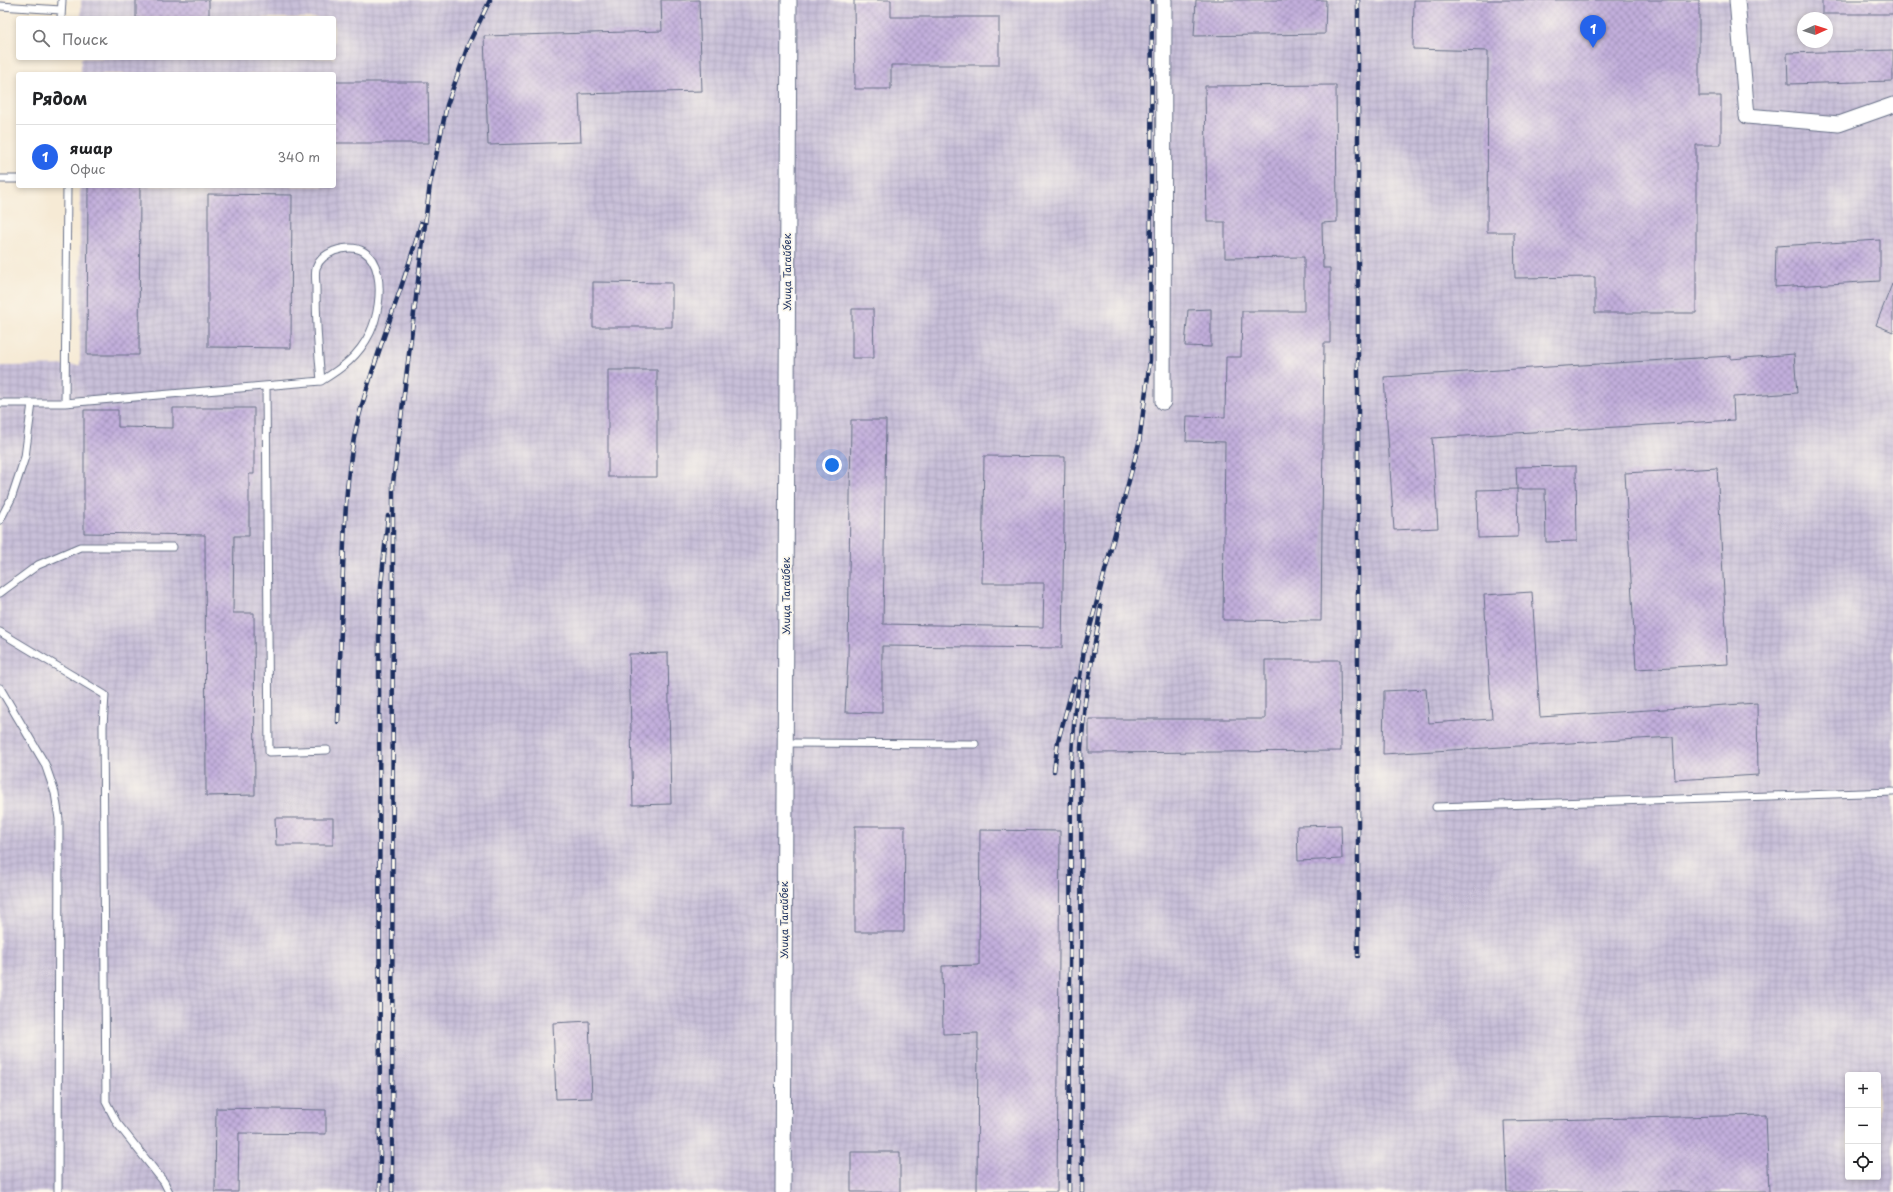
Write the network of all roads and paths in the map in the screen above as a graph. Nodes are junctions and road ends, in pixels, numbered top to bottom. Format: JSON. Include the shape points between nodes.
{"nodes":[{"id":1,"x":62,"y":0,"type":"edge"},
{"id":2,"x":789,"y":0,"type":"edge"},
{"id":3,"x":1164,"y":0,"type":"edge"},
{"id":4,"x":1737,"y":0,"type":"edge"},
{"id":5,"x":0,"y":6,"type":"edge"},
{"id":6,"x":62,"y":10,"type":"junction"},
{"id":7,"x":61,"y":16,"type":"edge"},
{"id":8,"x":1893,"y":105,"type":"edge"},
{"id":9,"x":0,"y":179,"type":"edge"},
{"id":10,"x":16,"y":179,"type":"edge"},
{"id":11,"x":67,"y":188,"type":"edge"},
{"id":12,"x":321,"y":381,"type":"junction"},
{"id":13,"x":266,"y":386,"type":"junction"},
{"id":14,"x":1163,"y":402,"type":"dead end"},
{"id":15,"x":0,"y":403,"type":"edge"},
{"id":16,"x":32,"y":403,"type":"junction"},
{"id":17,"x":65,"y":403,"type":"junction"},
{"id":18,"x":0,"y":520,"type":"edge"},
{"id":19,"x":173,"y":547,"type":"dead end"},
{"id":20,"x":0,"y":593,"type":"edge"},
{"id":21,"x":0,"y":632,"type":"edge"},
{"id":22,"x":0,"y":688,"type":"edge"},
{"id":23,"x":785,"y":743,"type":"junction"},
{"id":24,"x":975,"y":744,"type":"dead end"},
{"id":25,"x":327,"y":750,"type":"dead end"},
{"id":26,"x":1893,"y":792,"type":"edge"},
{"id":27,"x":1436,"y":807,"type":"dead end"},
{"id":28,"x":58,"y":1192,"type":"edge"},
{"id":29,"x":168,"y":1192,"type":"edge"},
{"id":30,"x":783,"y":1192,"type":"edge"}],
"edges":[{"from":1,"to":6,"type":"lane"},
{"from":2,"to":23,"type":"street","name":"Улица Тагайбек"},
{"from":3,"to":14,"type":"street"},
{"from":4,"to":8,"type":"street","via":[[1747,116],[1839,124]]},
{"from":5,"to":6,"type":"lane"},
{"from":6,"to":7,"type":"lane"},
{"from":9,"to":10,"type":"lane"},
{"from":11,"to":17,"type":"lane"},
{"from":12,"to":12,"type":"lane","via":[[316,266],[325,254],[346,247],[366,253],[378,269],[377,314],[370,333],[346,365]]},
{"from":12,"to":13,"type":"lane"},
{"from":13,"to":17,"type":"lane"},
{"from":13,"to":25,"type":"lane","via":[[268,752]]},
{"from":15,"to":16,"type":"lane"},
{"from":16,"to":17,"type":"lane"},
{"from":16,"to":18,"type":"lane","via":[[26,457],[11,499]]},
{"from":19,"to":20,"type":"lane","via":[[80,547],[38,565]]},
{"from":21,"to":29,"type":"lane","via":[[105,695],[103,734],[106,1102],[117,1123],[164,1182]]},
{"from":22,"to":28,"type":"lane","via":[[46,764],[55,793],[59,819]]},
{"from":23,"to":24,"type":"lane"},
{"from":23,"to":30,"type":"street","name":"Улица Тагайбек"},
{"from":26,"to":27,"type":"lane"}]}
